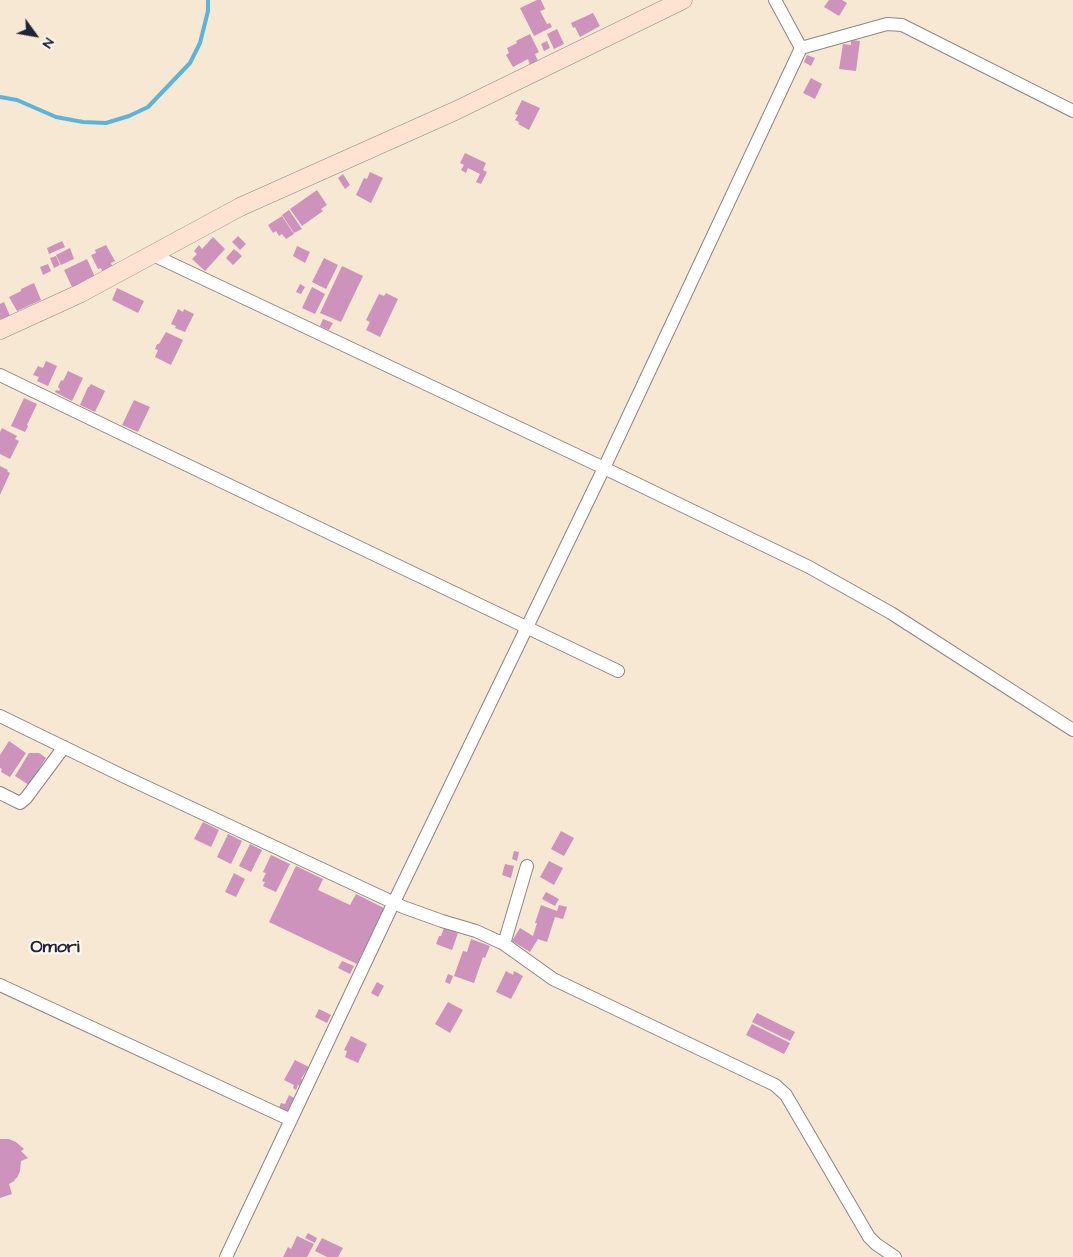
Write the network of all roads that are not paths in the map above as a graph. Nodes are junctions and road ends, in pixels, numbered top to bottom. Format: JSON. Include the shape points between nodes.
{"nodes":[{"id":1,"x":683,"y":0,"type":"edge"},
{"id":2,"x":775,"y":0,"type":"edge"},
{"id":3,"x":801,"y":48,"type":"junction"},
{"id":4,"x":1073,"y":111,"type":"edge"},
{"id":5,"x":151,"y":254,"type":"junction"},
{"id":6,"x":0,"y":330,"type":"edge"},
{"id":7,"x":0,"y":375,"type":"edge"},
{"id":8,"x":604,"y":468,"type":"junction"},
{"id":9,"x":527,"y":627,"type":"junction"},
{"id":10,"x":618,"y":671,"type":"dead end"},
{"id":11,"x":0,"y":716,"type":"edge"},
{"id":12,"x":1073,"y":730,"type":"edge"},
{"id":13,"x":64,"y":747,"type":"junction"},
{"id":14,"x":0,"y":793,"type":"edge"},
{"id":15,"x":527,"y":866,"type":"dead end"},
{"id":16,"x":394,"y":902,"type":"junction"},
{"id":17,"x":504,"y":944,"type":"junction"},
{"id":18,"x":0,"y":985,"type":"edge"},
{"id":19,"x":291,"y":1120,"type":"junction"},
{"id":20,"x":228,"y":1256,"type":"edge"},
{"id":21,"x":896,"y":1257,"type":"edge"}],
"edges":[{"from":1,"to":5,"type":"street","via":[[455,111],[240,207]]},
{"from":2,"to":3,"type":"street"},
{"from":3,"to":4,"type":"street","via":[[887,24],[902,25]]},
{"from":3,"to":8,"type":"street"},
{"from":5,"to":6,"type":"street","via":[[81,293]]},
{"from":5,"to":8,"type":"street"},
{"from":7,"to":9,"type":"street"},
{"from":8,"to":9,"type":"street"},
{"from":8,"to":12,"type":"street","via":[[802,563],[851,590]]},
{"from":9,"to":10,"type":"street"},
{"from":9,"to":16,"type":"street"},
{"from":11,"to":13,"type":"street"},
{"from":13,"to":14,"type":"street","via":[[20,803]]},
{"from":13,"to":16,"type":"street"},
{"from":15,"to":17,"type":"street"},
{"from":16,"to":17,"type":"street"},
{"from":16,"to":19,"type":"street"},
{"from":17,"to":21,"type":"street","via":[[553,979],[775,1086],[786,1095],[869,1237]]},
{"from":18,"to":19,"type":"street"},
{"from":19,"to":20,"type":"street"}]}
